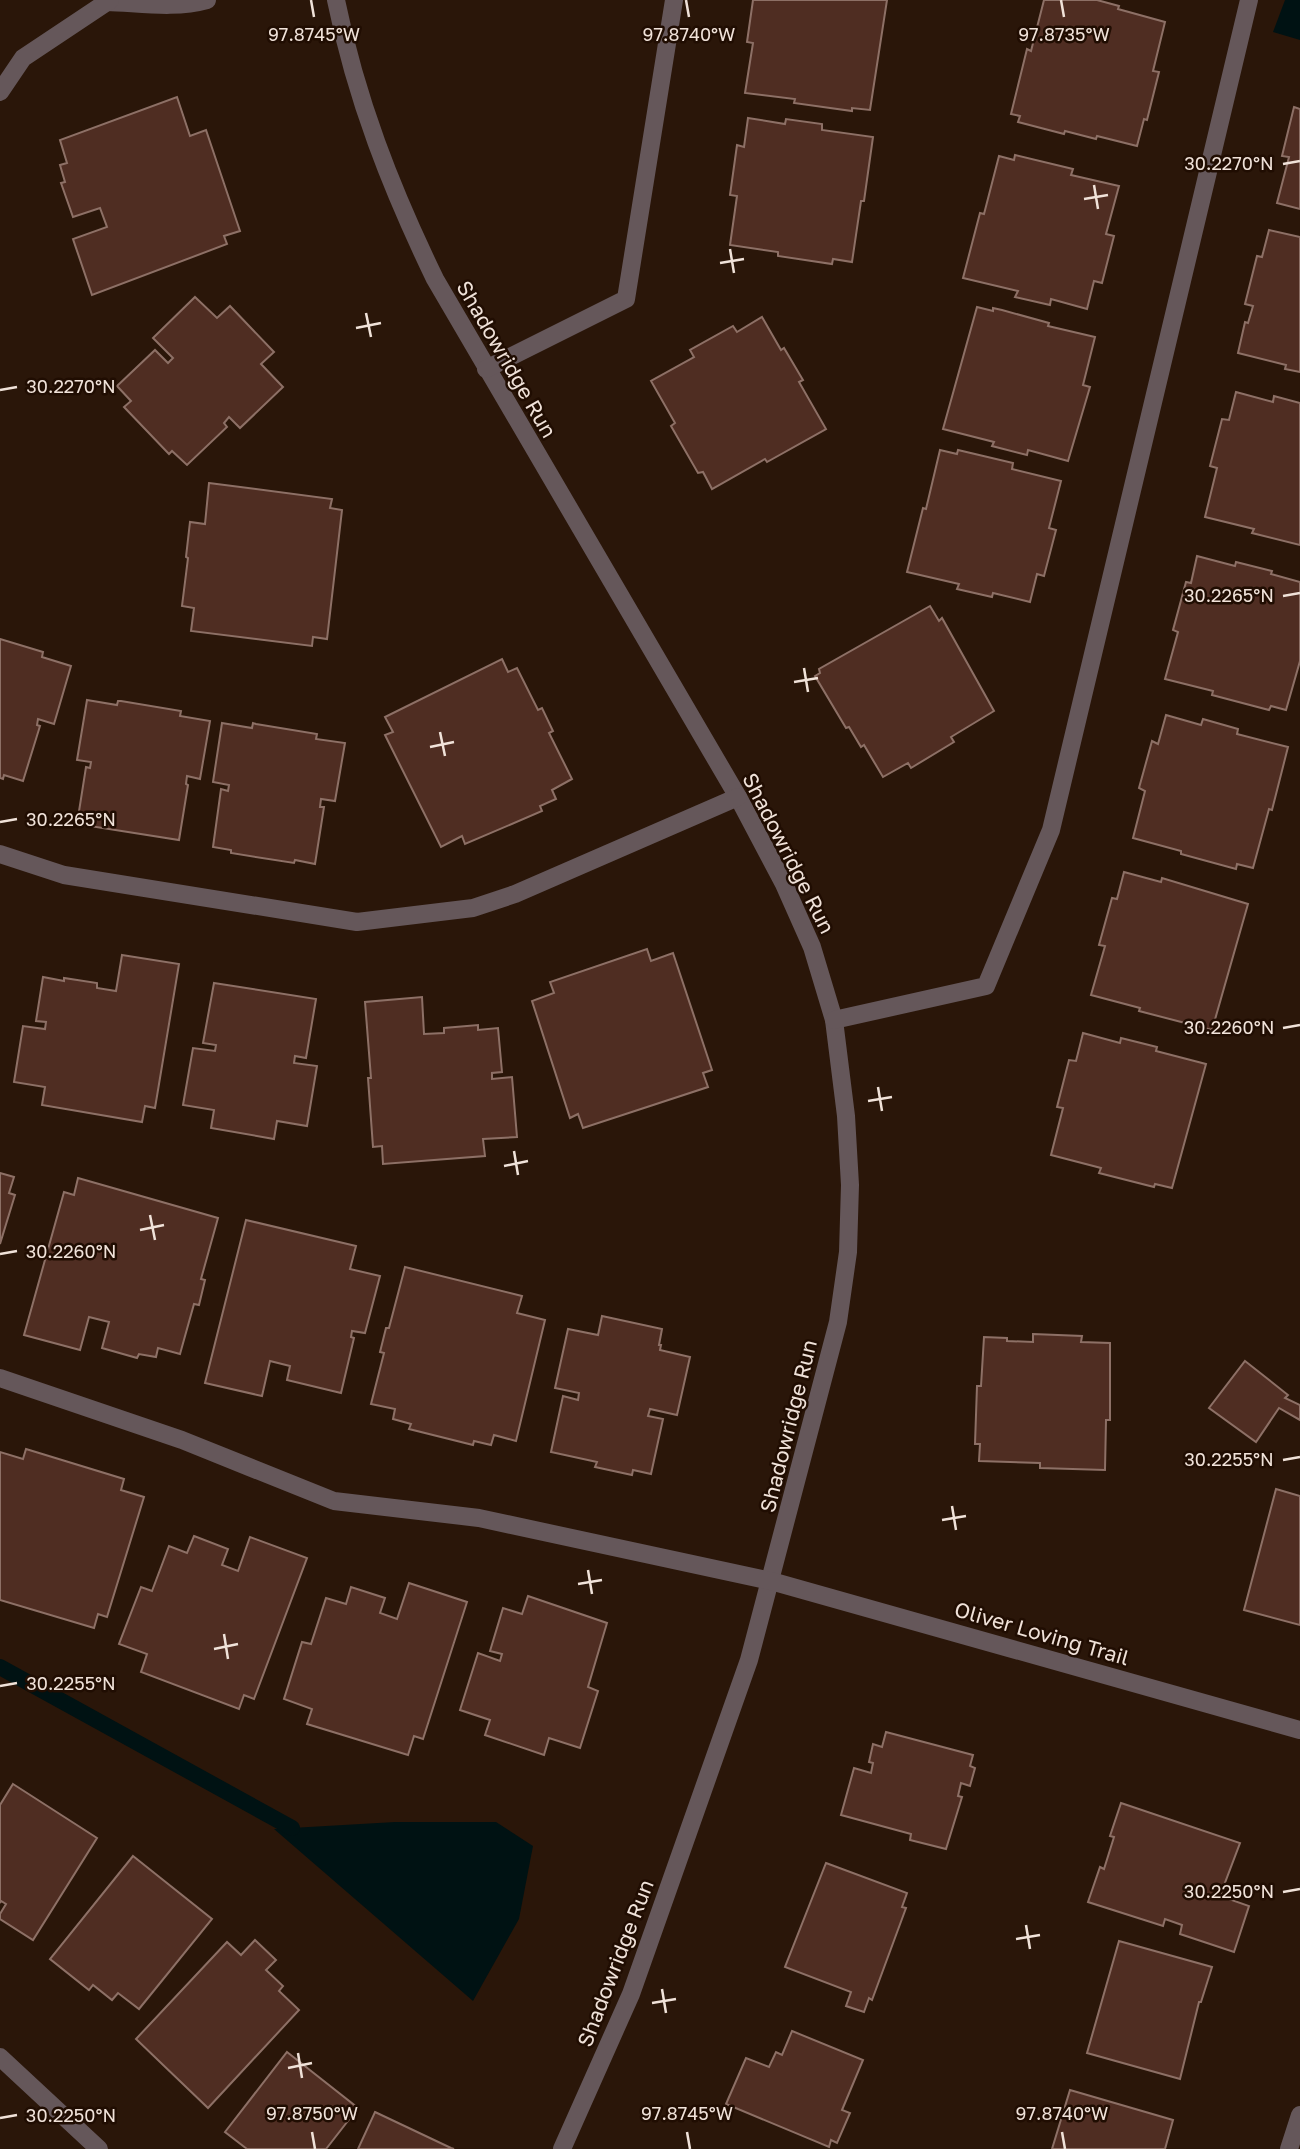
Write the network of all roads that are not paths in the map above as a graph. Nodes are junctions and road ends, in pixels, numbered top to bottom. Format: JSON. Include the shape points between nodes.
{"nodes":[{"id":1,"x":206,"y":0,"type":"edge"},
{"id":2,"x":336,"y":0,"type":"edge"},
{"id":3,"x":674,"y":0,"type":"edge"},
{"id":4,"x":1250,"y":0,"type":"edge"},
{"id":5,"x":109,"y":1,"type":"edge"},
{"id":6,"x":0,"y":92,"type":"edge"},
{"id":7,"x":486,"y":369,"type":"junction"},
{"id":8,"x":737,"y":797,"type":"junction"},
{"id":9,"x":0,"y":854,"type":"edge"},
{"id":10,"x":834,"y":1020,"type":"junction"},
{"id":11,"x":0,"y":1378,"type":"edge"},
{"id":12,"x":771,"y":1581,"type":"junction"},
{"id":13,"x":1300,"y":1730,"type":"edge"},
{"id":14,"x":0,"y":2057,"type":"edge"},
{"id":15,"x":1300,"y":2115,"type":"edge"},
{"id":16,"x":99,"y":2149,"type":"edge"},
{"id":17,"x":562,"y":2149,"type":"edge"},
{"id":18,"x":1289,"y":2149,"type":"edge"}],
"edges":[{"from":1,"to":5,"type":"street","via":[[192,4]]},
{"from":2,"to":7,"type":"street","name":"Shadowridge Run","via":[[346,51],[374,141],[429,268]]},
{"from":3,"to":7,"type":"street","via":[[626,299]]},
{"from":4,"to":10,"type":"street","via":[[1051,830],[986,985]]},
{"from":5,"to":6,"type":"street","via":[[23,58]]},
{"from":7,"to":8,"type":"street","name":"Shadowridge Run"},
{"from":8,"to":9,"type":"street","via":[[473,908],[357,922],[64,875]]},
{"from":8,"to":10,"type":"street","name":"Shadowridge Run","via":[[812,947]]},
{"from":10,"to":12,"type":"street","name":"Shadowridge Run","via":[[846,1116],[848,1252],[838,1322]]},
{"from":11,"to":12,"type":"street","name":"Oliver Loving Trail","via":[[182,1440],[334,1500],[479,1518]]},
{"from":12,"to":13,"type":"street","name":"Oliver Loving Trail"},
{"from":12,"to":17,"type":"street","name":"Shadowridge Run","via":[[749,1660],[631,1994]]},
{"from":14,"to":16,"type":"street"},
{"from":15,"to":18,"type":"street"}]}
